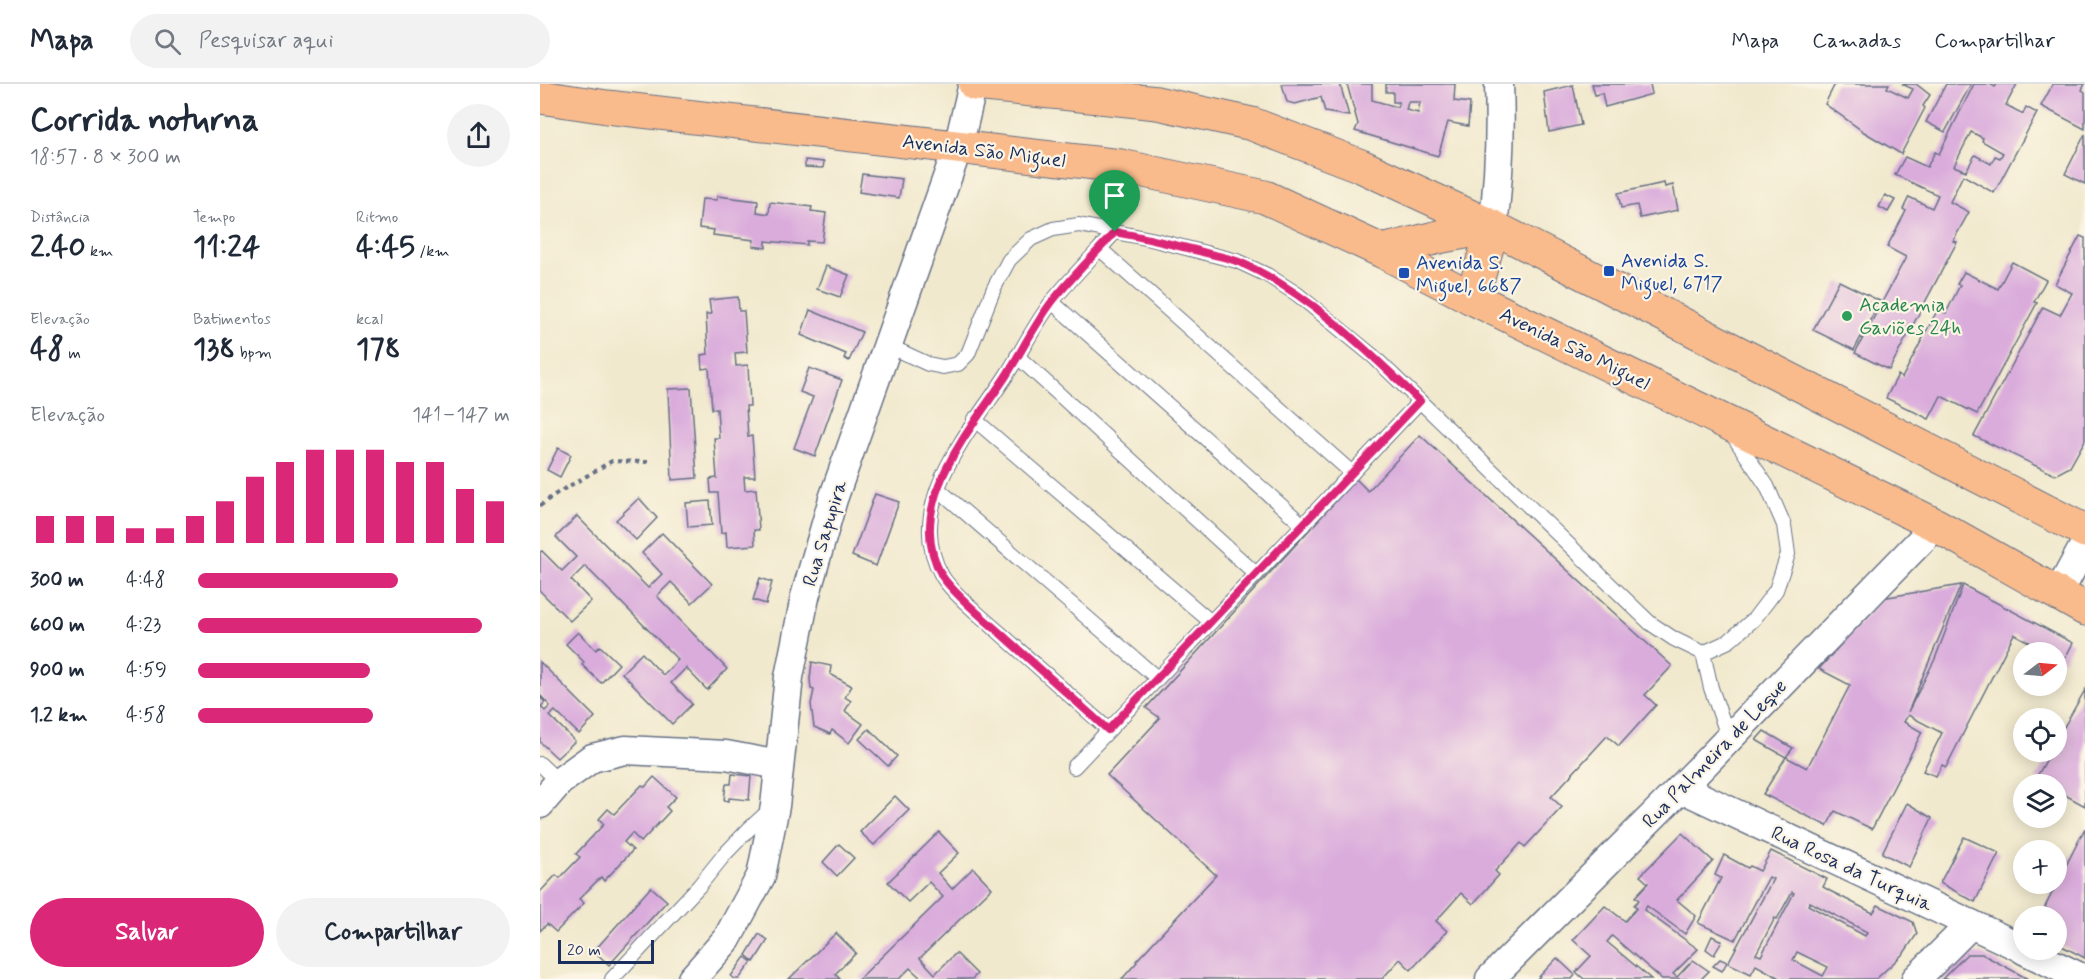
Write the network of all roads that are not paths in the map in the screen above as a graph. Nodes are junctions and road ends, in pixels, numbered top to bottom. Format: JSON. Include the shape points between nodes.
{"nodes":[{"id":1,"x":974,"y":84,"type":"edge"},
{"id":2,"x":1498,"y":84,"type":"edge"},
{"id":3,"x":540,"y":97,"type":"edge"},
{"id":4,"x":958,"y":147,"type":"junction"},
{"id":5,"x":1493,"y":227,"type":"junction"},
{"id":6,"x":1115,"y":232,"type":"junction"},
{"id":7,"x":1100,"y":249,"type":"junction"},
{"id":8,"x":1382,"y":251,"type":"junction"},
{"id":9,"x":1473,"y":298,"type":"junction"},
{"id":10,"x":1052,"y":302,"type":"junction"},
{"id":11,"x":887,"y":345,"type":"junction"},
{"id":12,"x":1017,"y":356,"type":"junction"},
{"id":13,"x":1420,"y":401,"type":"junction"},
{"id":14,"x":974,"y":419,"type":"junction"},
{"id":15,"x":1722,"y":420,"type":"junction"},
{"id":16,"x":1352,"y":473,"type":"junction"},
{"id":17,"x":938,"y":489,"type":"junction"},
{"id":18,"x":1303,"y":525,"type":"junction"},
{"id":19,"x":1936,"y":525,"type":"junction"},
{"id":20,"x":2085,"y":531,"type":"edge"},
{"id":21,"x":2085,"y":544,"type":"edge"},
{"id":22,"x":1256,"y":574,"type":"junction"},
{"id":23,"x":2071,"y":601,"type":"edge"},
{"id":24,"x":1210,"y":622,"type":"junction"},
{"id":25,"x":1703,"y":653,"type":"junction"},
{"id":26,"x":1157,"y":678,"type":"junction"},
{"id":27,"x":1108,"y":730,"type":"junction"},
{"id":28,"x":1729,"y":739,"type":"junction"},
{"id":29,"x":779,"y":765,"type":"junction"},
{"id":30,"x":1074,"y":767,"type":"dead end"},
{"id":31,"x":550,"y":773,"type":"edge"},
{"id":32,"x":1681,"y":788,"type":"junction"},
{"id":33,"x":540,"y":804,"type":"edge"},
{"id":34,"x":775,"y":806,"type":"junction"},
{"id":35,"x":1971,"y":924,"type":"junction"},
{"id":36,"x":2013,"y":944,"type":"edge"},
{"id":37,"x":2046,"y":960,"type":"edge"},
{"id":38,"x":612,"y":979,"type":"edge"},
{"id":39,"x":692,"y":979,"type":"edge"},
{"id":40,"x":1490,"y":979,"type":"edge"},
{"id":41,"x":1916,"y":979,"type":"edge"},
{"id":42,"x":2084,"y":979,"type":"edge"}],
"edges":[{"from":1,"to":4,"type":"street","name":"Rua Sapupira"},
{"from":1,"to":5,"type":"main road","via":[[1157,103],[1252,124],[1361,166]]},
{"from":2,"to":5,"type":"street","via":[[1501,131]]},
{"from":3,"to":4,"type":"main road","name":"Avenida São Miguel"},
{"from":4,"to":8,"type":"main road","name":"Avenida São Miguel","via":[[1121,166],[1265,196]]},
{"from":4,"to":11,"type":"street","name":"Rua Sapupira"},
{"from":5,"to":8,"type":"main road"},
{"from":5,"to":9,"type":"main road"},
{"from":5,"to":20,"type":"main road"},
{"from":6,"to":7,"type":"lane"},
{"from":6,"to":11,"type":"lane","via":[[1080,225],[1053,229],[1031,239],[1009,260],[968,354],[958,364],[928,364]]},
{"from":6,"to":13,"type":"lane","via":[[1237,261],[1267,275],[1365,349]]},
{"from":7,"to":10,"type":"lane"},
{"from":7,"to":16,"type":"lane"},
{"from":8,"to":9,"type":"main road","name":"Avenida São Miguel"},
{"from":9,"to":15,"type":"main road","name":"Avenida São Miguel"},
{"from":10,"to":12,"type":"lane"},
{"from":10,"to":18,"type":"lane"},
{"from":11,"to":29,"type":"street","name":"Rua Sapupira","via":[[832,499],[805,597],[789,677]]},
{"from":12,"to":14,"type":"lane"},
{"from":12,"to":22,"type":"lane"},
{"from":13,"to":16,"type":"lane"},
{"from":13,"to":25,"type":"lane","via":[[1650,623]]},
{"from":14,"to":17,"type":"lane"},
{"from":14,"to":24,"type":"lane"},
{"from":15,"to":19,"type":"main road","name":"Avenida São Miguel"},
{"from":15,"to":25,"type":"lane","via":[[1767,486],[1784,525],[1788,554],[1776,590],[1754,619],[1729,640]]},
{"from":16,"to":18,"type":"lane"},
{"from":17,"to":26,"type":"lane"},
{"from":17,"to":27,"type":"lane","via":[[929,526],[932,553],[943,577],[973,610]]},
{"from":18,"to":22,"type":"lane"},
{"from":19,"to":23,"type":"main road","name":"Avenida São Miguel"},
{"from":19,"to":28,"type":"street","name":"Rua Palmeira de Leque"},
{"from":21,"to":23,"type":"street"},
{"from":22,"to":24,"type":"lane"},
{"from":24,"to":26,"type":"lane"},
{"from":25,"to":28,"type":"lane"},
{"from":26,"to":27,"type":"lane"},
{"from":27,"to":30,"type":"lane"},
{"from":28,"to":32,"type":"street","name":"Rua Palmeira de Leque"},
{"from":29,"to":31,"type":"street","via":[[726,755],[625,750]]},
{"from":29,"to":34,"type":"street","name":"Rua Sapupira"},
{"from":31,"to":33,"type":"street"},
{"from":32,"to":35,"type":"street","name":"Rua Rosa da Turquia"},
{"from":32,"to":40,"type":"street","name":"Rua Palmeira de Leque"},
{"from":34,"to":38,"type":"lane","via":[[740,838]]},
{"from":34,"to":39,"type":"street","name":"Rua Sapupira","via":[[761,876],[727,939]]},
{"from":35,"to":36,"type":"street","name":"Rua Rosa da Turquia"},
{"from":35,"to":41,"type":"street"},
{"from":37,"to":42,"type":"street","name":"Rua Rosa da Turquia"}]}
